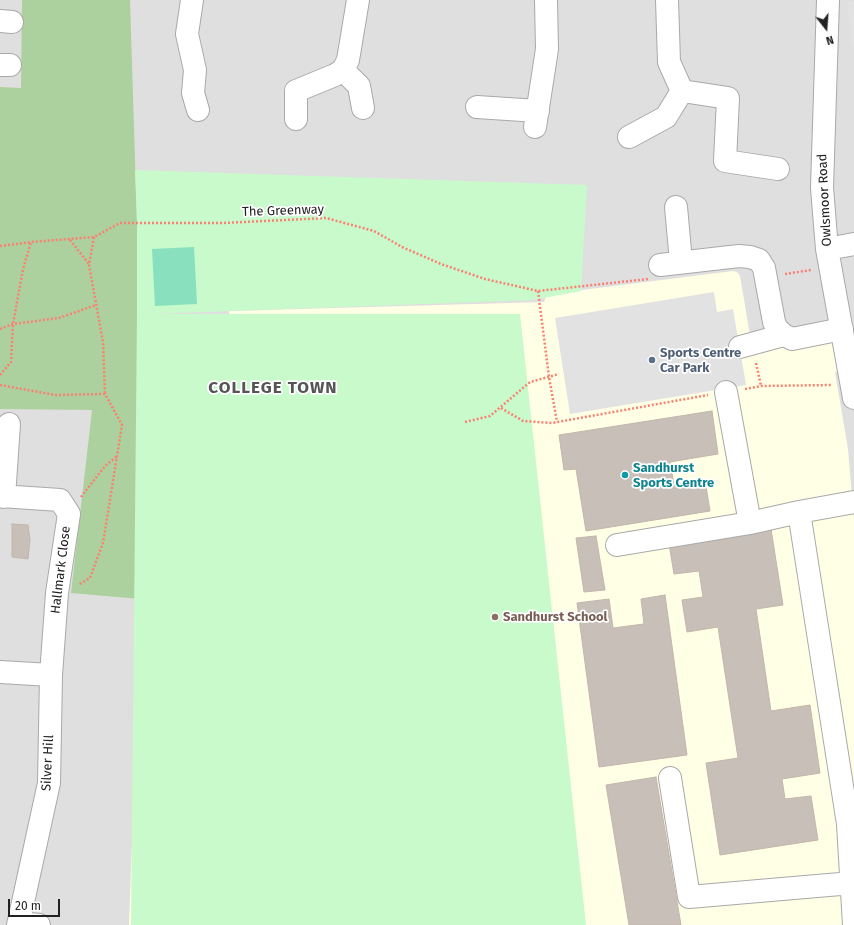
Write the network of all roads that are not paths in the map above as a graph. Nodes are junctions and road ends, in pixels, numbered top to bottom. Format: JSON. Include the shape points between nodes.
{"nodes":[{"id":1,"x":192,"y":0,"type":"edge"},
{"id":2,"x":358,"y":0,"type":"edge"},
{"id":3,"x":546,"y":0,"type":"edge"},
{"id":4,"x":667,"y":0,"type":"edge"},
{"id":5,"x":828,"y":0,"type":"edge"},
{"id":6,"x":343,"y":70,"type":"junction"},
{"id":7,"x":682,"y":91,"type":"junction"},
{"id":8,"x":477,"y":107,"type":"dead end"},
{"id":9,"x":363,"y":108,"type":"dead end"},
{"id":10,"x":198,"y":110,"type":"dead end"},
{"id":11,"x":296,"y":119,"type":"dead end"},
{"id":12,"x":629,"y":137,"type":"dead end"},
{"id":13,"x":778,"y":169,"type":"dead end"},
{"id":14,"x":676,"y":207,"type":"dead end"},
{"id":15,"x":854,"y":244,"type":"edge"},
{"id":16,"x":829,"y":258,"type":"junction"},
{"id":17,"x":681,"y":262,"type":"junction"},
{"id":18,"x":656,"y":272,"type":"road end"},
{"id":19,"x":842,"y":329,"type":"junction"},
{"id":20,"x":784,"y":335,"type":"junction"},
{"id":21,"x":747,"y":351,"type":"road end"},
{"id":22,"x":726,"y":392,"type":"road end"},
{"id":23,"x":854,"y":398,"type":"edge"},
{"id":24,"x":9,"y":424,"type":"dead end"},
{"id":25,"x":2,"y":497,"type":"edge"},
{"id":26,"x":854,"y":502,"type":"edge"},
{"id":27,"x":799,"y":512,"type":"junction"},
{"id":28,"x":750,"y":523,"type":"junction"},
{"id":29,"x":616,"y":545,"type":"dead end"},
{"id":30,"x":0,"y":672,"type":"edge"},
{"id":31,"x":51,"y":675,"type":"junction"},
{"id":32,"x":670,"y":778,"type":"dead end"},
{"id":33,"x":851,"y":821,"type":"edge"},
{"id":34,"x":852,"y":883,"type":"junction"},
{"id":35,"x":25,"y":924,"type":"edge"},
{"id":36,"x":854,"y":925,"type":"edge"}],
"edges":[{"from":1,"to":10,"type":"street","via":[[187,34],[195,70],[193,93]]},
{"from":2,"to":6,"type":"street","via":[[348,60]]},
{"from":3,"to":8,"type":"street","via":[[547,49],[537,119]]},
{"from":4,"to":7,"type":"street","via":[[669,62]]},
{"from":5,"to":16,"type":"street","name":"Owlsmoor Road","via":[[822,188]]},
{"from":6,"to":9,"type":"street","via":[[359,86]]},
{"from":6,"to":11,"type":"street","via":[[296,91]]},
{"from":7,"to":12,"type":"street","via":[[666,117]]},
{"from":7,"to":13,"type":"street","via":[[728,98],[725,161]]},
{"from":14,"to":17,"type":"street"},
{"from":15,"to":16,"type":"street"},
{"from":16,"to":19,"type":"street","name":"Owlsmoor Road"},
{"from":17,"to":18,"type":"street"},
{"from":17,"to":20,"type":"street","via":[[739,256],[759,260],[764,268],[774,322]]},
{"from":19,"to":20,"type":"street","via":[[792,339]]},
{"from":19,"to":23,"type":"street","name":"Owlsmoor Road"},
{"from":20,"to":21,"type":"street"},
{"from":22,"to":28,"type":"street"},
{"from":24,"to":25,"type":"street","name":"Hallmark Close"},
{"from":25,"to":31,"type":"street","name":"Hallmark Close","via":[[60,500],[69,514],[57,593]]},
{"from":26,"to":27,"type":"street"},
{"from":27,"to":28,"type":"street"},
{"from":27,"to":33,"type":"street"},
{"from":28,"to":29,"type":"street"},
{"from":30,"to":31,"type":"street"},
{"from":31,"to":35,"type":"street","name":"Silver Hill","via":[[49,783]]},
{"from":32,"to":34,"type":"street","via":[[689,897]]},
{"from":33,"to":34,"type":"street"},
{"from":34,"to":36,"type":"street"}]}
